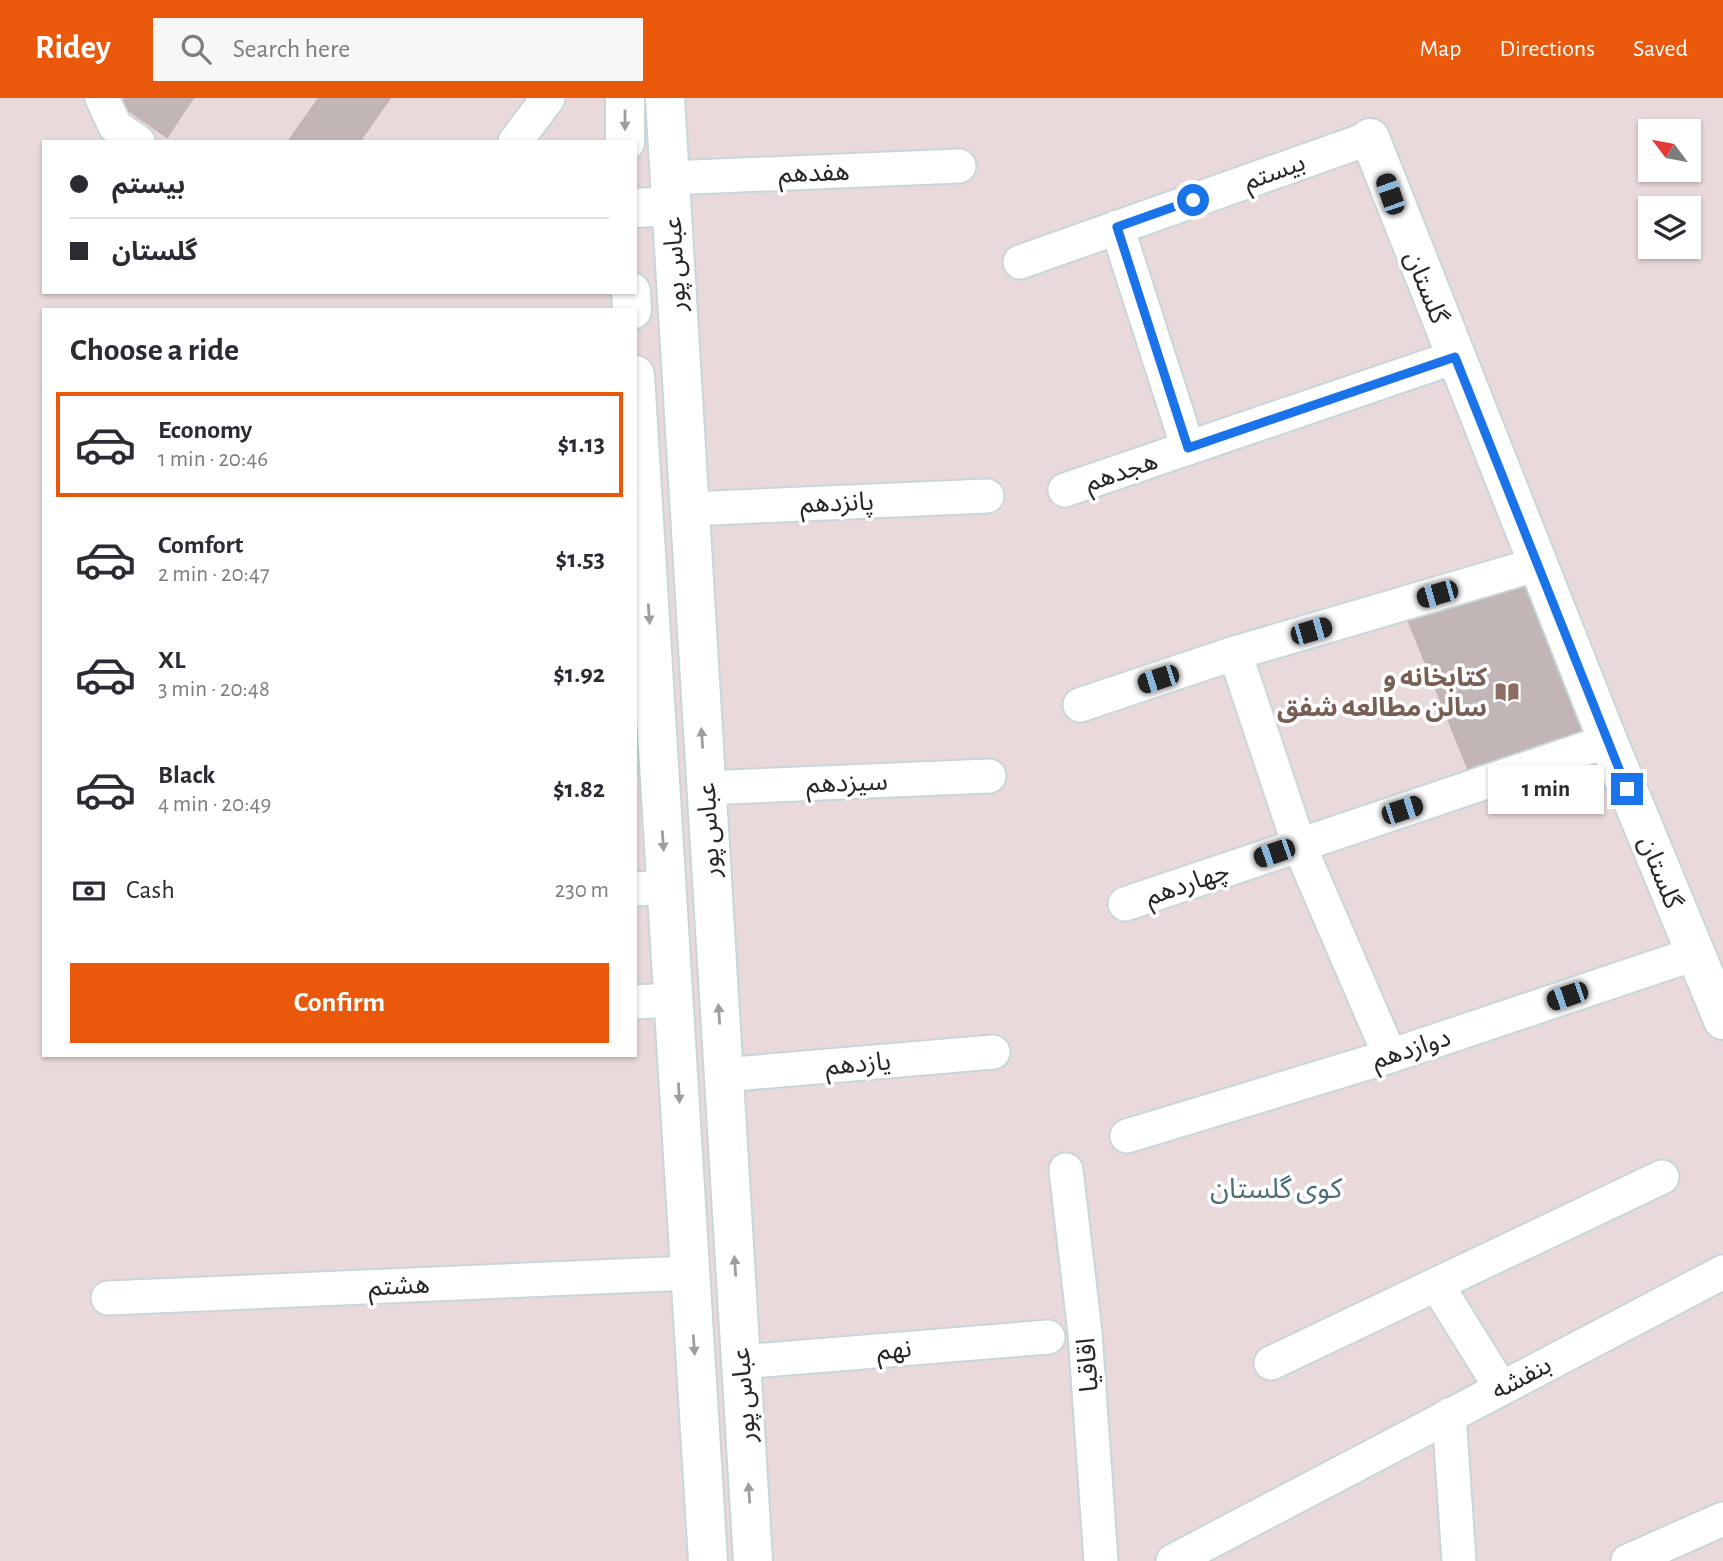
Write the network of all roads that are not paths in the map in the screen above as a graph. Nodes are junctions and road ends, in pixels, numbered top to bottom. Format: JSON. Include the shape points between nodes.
{"nodes":[{"id":1,"x":102,"y":98,"type":"edge"},
{"id":2,"x":548,"y":98,"type":"edge"},
{"id":3,"x":625,"y":98,"type":"edge"},
{"id":4,"x":665,"y":98,"type":"edge"},
{"id":5,"x":1370,"y":138,"type":"joint"},
{"id":6,"x":135,"y":140,"type":"edge"},
{"id":7,"x":516,"y":140,"type":"edge"},
{"id":8,"x":625,"y":140,"type":"edge"},
{"id":9,"x":959,"y":166,"type":"dead end"},
{"id":10,"x":659,"y":197,"type":"edge"},
{"id":11,"x":1117,"y":227,"type":"junction"},
{"id":12,"x":1020,"y":262,"type":"dead end"},
{"id":13,"x":1455,"y":357,"type":"junction"},
{"id":14,"x":637,"y":443,"type":"edge"},
{"id":15,"x":1188,"y":448,"type":"junction"},
{"id":16,"x":1065,"y":490,"type":"dead end"},
{"id":17,"x":987,"y":496,"type":"dead end"},
{"id":18,"x":688,"y":509,"type":"junction"},
{"id":19,"x":639,"y":511,"type":"edge"},
{"id":20,"x":1538,"y":564,"type":"junction"},
{"id":21,"x":1235,"y":653,"type":"junction"},
{"id":22,"x":1080,"y":705,"type":"dead end"},
{"id":23,"x":1608,"y":741,"type":"junction"},
{"id":24,"x":989,"y":776,"type":"dead end"},
{"id":25,"x":705,"y":788,"type":"junction"},
{"id":26,"x":1299,"y":845,"type":"junction"},
{"id":27,"x":651,"y":888,"type":"edge"},
{"id":28,"x":1125,"y":904,"type":"dead end"},
{"id":29,"x":1694,"y":954,"type":"junction"},
{"id":30,"x":716,"y":964,"type":"junction"},
{"id":31,"x":672,"y":983,"type":"junction"},
{"id":32,"x":637,"y":1001,"type":"edge"},
{"id":33,"x":1723,"y":1020,"type":"edge"},
{"id":34,"x":993,"y":1052,"type":"dead end"},
{"id":35,"x":1390,"y":1056,"type":"junction"},
{"id":36,"x":723,"y":1074,"type":"junction"},
{"id":37,"x":1127,"y":1136,"type":"dead end"},
{"id":38,"x":1066,"y":1170,"type":"dead end"},
{"id":39,"x":1662,"y":1177,"type":"dead end"},
{"id":40,"x":1723,"y":1272,"type":"edge"},
{"id":41,"x":690,"y":1273,"type":"junction"},
{"id":42,"x":1437,"y":1285,"type":"junction"},
{"id":43,"x":107,"y":1298,"type":"dead end"},
{"id":44,"x":1048,"y":1337,"type":"dead end"},
{"id":45,"x":740,"y":1362,"type":"junction"},
{"id":46,"x":1271,"y":1363,"type":"dead end"},
{"id":47,"x":1501,"y":1388,"type":"junction"},
{"id":48,"x":1449,"y":1415,"type":"junction"},
{"id":49,"x":1723,"y":1519,"type":"edge"},
{"id":50,"x":708,"y":1561,"type":"edge"},
{"id":51,"x":753,"y":1561,"type":"edge"},
{"id":52,"x":1101,"y":1561,"type":"edge"},
{"id":53,"x":1173,"y":1561,"type":"edge"},
{"id":54,"x":1459,"y":1561,"type":"edge"},
{"id":55,"x":1628,"y":1561,"type":"edge"}],
"edges":[{"from":1,"to":6,"type":"street","via":[[115,126]]},
{"from":2,"to":7,"type":"street"},
{"from":3,"to":8,"type":"street","one_way":true},
{"from":4,"to":10,"type":"street","name":"عباس پور"},
{"from":5,"to":11,"type":"street","name":"بیستم"},
{"from":5,"to":13,"type":"street","name":"گلستان"},
{"from":9,"to":10,"type":"street","name":"هفدهم"},
{"from":10,"to":18,"type":"street","name":"عباس پور"},
{"from":11,"to":12,"type":"street","name":"بیستم"},
{"from":11,"to":15,"type":"street"},
{"from":13,"to":15,"type":"street","name":"هجدهم"},
{"from":13,"to":20,"type":"street","name":"گلستان"},
{"from":14,"to":19,"type":"street","name":"عباس پور"},
{"from":15,"to":16,"type":"street","name":"هجدهم"},
{"from":17,"to":18,"type":"street","name":"پانزدهم"},
{"from":25,"to":18,"type":"street","name":"عباس پور","one_way":true},
{"from":19,"to":27,"type":"street","name":"عباس پور","one_way":true},
{"from":20,"to":21,"type":"street"},
{"from":20,"to":23,"type":"street","name":"گلستان"},
{"from":21,"to":22,"type":"street"},
{"from":21,"to":26,"type":"street"},
{"from":23,"to":26,"type":"street","name":"چهاردهم"},
{"from":23,"to":29,"type":"street","name":"گلستان"},
{"from":24,"to":25,"type":"street","name":"سیزدهم"},
{"from":25,"to":30,"type":"street","name":"عباس پور"},
{"from":26,"to":28,"type":"street","name":"چهاردهم"},
{"from":26,"to":35,"type":"street"},
{"from":27,"to":31,"type":"street","name":"عباس پور"},
{"from":29,"to":33,"type":"street","name":"گلستان"},
{"from":29,"to":35,"type":"street","name":"دوازدهم"},
{"from":30,"to":31,"type":"street"},
{"from":36,"to":30,"type":"street","name":"عباس پور","one_way":true},
{"from":31,"to":32,"type":"street"},
{"from":31,"to":41,"type":"street","name":"عباس پور","one_way":true},
{"from":34,"to":36,"type":"street","name":"یازدهم"},
{"from":35,"to":37,"type":"street","name":"دوازدهم"},
{"from":45,"to":36,"type":"street","name":"عباس پور","one_way":true},
{"from":38,"to":52,"type":"street","name":"اقاقیا","via":[[1085,1333]]},
{"from":39,"to":42,"type":"street"},
{"from":40,"to":47,"type":"street","name":"بنفشه"},
{"from":41,"to":43,"type":"street","name":"هشتم"},
{"from":41,"to":50,"type":"street","name":"عباس پور","one_way":true},
{"from":42,"to":46,"type":"street"},
{"from":42,"to":47,"type":"street"},
{"from":44,"to":45,"type":"street","name":"نهم"},
{"from":51,"to":45,"type":"street","name":"عباس پور","one_way":true},
{"from":47,"to":48,"type":"street","name":"بنفشه"},
{"from":48,"to":53,"type":"street","name":"بنفشه"},
{"from":48,"to":54,"type":"street"},
{"from":49,"to":55,"type":"street"}]}
